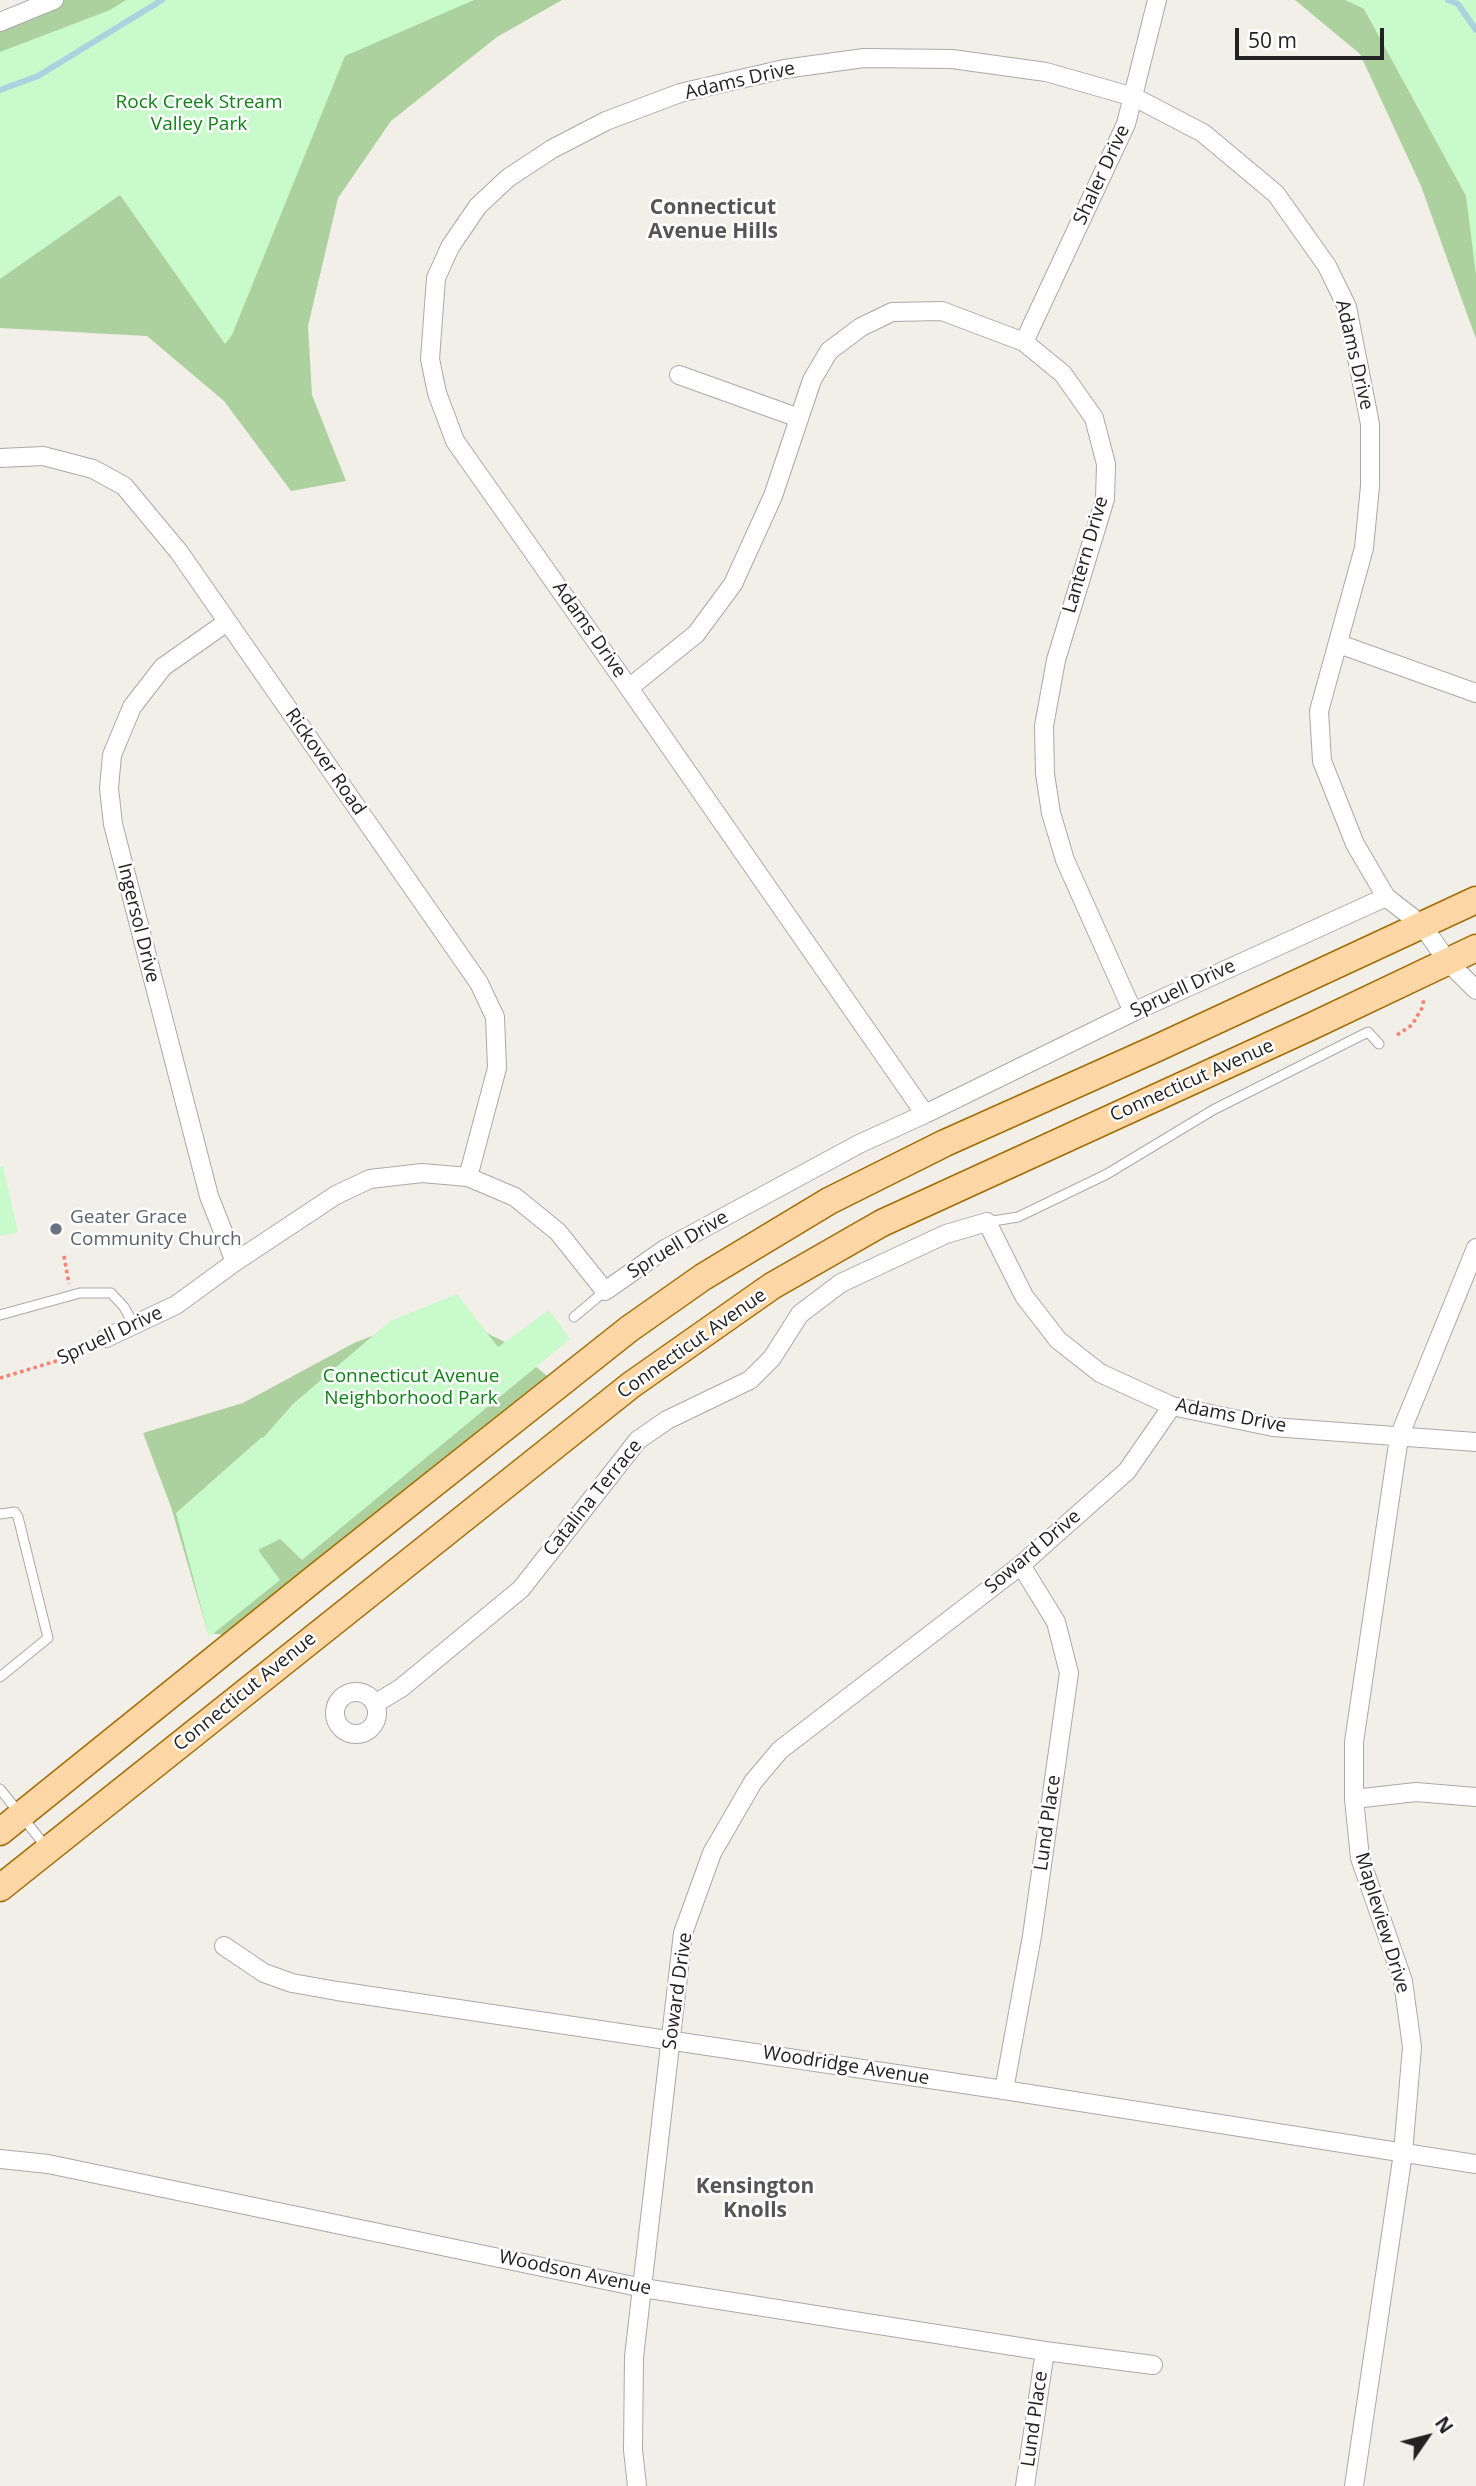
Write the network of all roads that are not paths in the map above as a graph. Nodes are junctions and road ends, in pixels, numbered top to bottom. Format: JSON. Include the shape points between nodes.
{"nodes":[{"id":1,"x":54,"y":0,"type":"edge"},
{"id":2,"x":1157,"y":0,"type":"edge"},
{"id":3,"x":29,"y":5,"type":"edge"},
{"id":4,"x":0,"y":22,"type":"edge"},
{"id":5,"x":1134,"y":97,"type":"junction"},
{"id":6,"x":1024,"y":342,"type":"junction"},
{"id":7,"x":679,"y":375,"type":"dead end"},
{"id":8,"x":799,"y":418,"type":"junction"},
{"id":9,"x":0,"y":458,"type":"edge"},
{"id":10,"x":227,"y":622,"type":"junction"},
{"id":11,"x":1339,"y":644,"type":"junction"},
{"id":12,"x":629,"y":688,"type":"junction"},
{"id":13,"x":1476,"y":693,"type":"edge"},
{"id":14,"x":1386,"y":897,"type":"junction"},
{"id":15,"x":1476,"y":900,"type":"edge"},
{"id":16,"x":1422,"y":925,"type":"junction"},
{"id":17,"x":1476,"y":948,"type":"edge"},
{"id":18,"x":1448,"y":962,"type":"junction"},
{"id":19,"x":1476,"y":990,"type":"edge"},
{"id":20,"x":1133,"y":1012,"type":"junction"},
{"id":21,"x":1380,"y":1044,"type":"dead end"},
{"id":22,"x":925,"y":1114,"type":"junction"},
{"id":23,"x":468,"y":1177,"type":"junction"},
{"id":24,"x":987,"y":1222,"type":"junction"},
{"id":25,"x":1476,"y":1248,"type":"edge"},
{"id":26,"x":235,"y":1262,"type":"junction"},
{"id":27,"x":605,"y":1292,"type":"junction"},
{"id":28,"x":0,"y":1315,"type":"edge"},
{"id":29,"x":574,"y":1317,"type":"dead end"},
{"id":30,"x":134,"y":1325,"type":"junction"},
{"id":31,"x":106,"y":1339,"type":"road end"},
{"id":32,"x":1172,"y":1406,"type":"junction"},
{"id":33,"x":1399,"y":1437,"type":"junction"},
{"id":34,"x":1476,"y":1442,"type":"edge"},
{"id":35,"x":0,"y":1514,"type":"edge"},
{"id":36,"x":1021,"y":1565,"type":"junction"},
{"id":37,"x":0,"y":1677,"type":"edge"},
{"id":38,"x":376,"y":1703,"type":"dead end"},
{"id":39,"x":0,"y":1789,"type":"edge"},
{"id":40,"x":1476,"y":1797,"type":"edge"},
{"id":41,"x":1354,"y":1800,"type":"junction"},
{"id":42,"x":22,"y":1815,"type":"junction"},
{"id":43,"x":0,"y":1832,"type":"edge"},
{"id":44,"x":48,"y":1849,"type":"junction"},
{"id":45,"x":0,"y":1888,"type":"edge"},
{"id":46,"x":225,"y":1946,"type":"dead end"},
{"id":47,"x":671,"y":2040,"type":"junction"},
{"id":48,"x":1004,"y":2090,"type":"junction"},
{"id":49,"x":1403,"y":2153,"type":"junction"},
{"id":50,"x":0,"y":2160,"type":"edge"},
{"id":51,"x":1476,"y":2164,"type":"edge"},
{"id":52,"x":642,"y":2288,"type":"junction"},
{"id":53,"x":1045,"y":2351,"type":"junction"},
{"id":54,"x":1153,"y":2365,"type":"dead end"},
{"id":55,"x":637,"y":2486,"type":"edge"},
{"id":56,"x":1025,"y":2486,"type":"edge"},
{"id":57,"x":1353,"y":2486,"type":"edge"}],
"edges":[{"from":1,"to":3,"type":"street"},
{"from":2,"to":5,"type":"street","name":"Shaler Drive"},
{"from":3,"to":4,"type":"street"},
{"from":5,"to":6,"type":"street","name":"Shaler Drive","via":[[1126,124]]},
{"from":5,"to":11,"type":"street","name":"Adams Drive","via":[[1203,132],[1276,194],[1328,266],[1347,307],[1370,424],[1370,486],[1364,548]]},
{"from":5,"to":12,"type":"street","name":"Adams Drive","via":[[1046,72],[952,59],[864,58],[784,69],[680,93],[606,121],[508,178],[478,206],[450,247],[436,278],[430,359],[437,393],[455,441]]},
{"from":6,"to":8,"type":"street","name":"Lantern Drive","via":[[942,311],[892,312],[861,327],[829,351],[812,380]]},
{"from":6,"to":20,"type":"street","name":"Lantern Drive","via":[[1063,374],[1094,418],[1106,464],[1105,499],[1056,660],[1044,726],[1045,774],[1065,860]]},
{"from":7,"to":8,"type":"street"},
{"from":8,"to":12,"type":"street","name":"Lantern Drive","via":[[773,496],[733,584],[696,634]]},
{"from":9,"to":10,"type":"street","name":"Rickover Road","via":[[43,456],[93,469],[124,486],[179,552]]},
{"from":10,"to":23,"type":"street","name":"Rickover Road","via":[[479,983],[495,1017],[497,1068]]},
{"from":10,"to":26,"type":"street","name":"Ingersol Drive","via":[[163,667],[132,707],[112,755],[109,788],[113,824],[209,1196]]},
{"from":11,"to":13,"type":"street"},
{"from":11,"to":14,"type":"street","name":"Adams Drive","via":[[1319,711],[1322,761],[1355,844]]},
{"from":12,"to":22,"type":"street","name":"Adams Drive"},
{"from":14,"to":16,"type":"street","name":"Adams Drive"},
{"from":14,"to":20,"type":"street","name":"Spruell Drive"},
{"from":15,"to":16,"type":"main road"},
{"from":16,"to":18,"type":"street","name":"Adams Drive"},
{"from":16,"to":42,"type":"main road","via":[[945,1143],[829,1201],[703,1277],[609,1345]]},
{"from":17,"to":18,"type":"main road","name":"Connecticut Avenue"},
{"from":18,"to":19,"type":"street","name":"Adams Drive"},
{"from":18,"to":44,"type":"main road","name":"Connecticut Avenue","via":[[882,1223],[772,1286],[621,1393]]},
{"from":20,"to":22,"type":"street","name":"Spruell Drive"},
{"from":21,"to":24,"type":"lane","via":[[1368,1032],[1213,1110],[1107,1174],[1018,1217]]},
{"from":22,"to":27,"type":"street","name":"Spruell Drive","via":[[859,1144],[677,1242]]},
{"from":23,"to":26,"type":"street","name":"Spruell Drive","via":[[422,1173],[370,1179],[336,1195]]},
{"from":23,"to":27,"type":"street","name":"Spruell Drive","via":[[515,1197],[558,1232]]},
{"from":24,"to":32,"type":"street","name":"Adams Drive","via":[[1024,1296],[1058,1340],[1100,1373]]},
{"from":24,"to":38,"type":"street","name":"Catalina Terrace","via":[[946,1234],[841,1283],[800,1314],[772,1358],[750,1380],[667,1420],[638,1440],[521,1589],[401,1688]]},
{"from":25,"to":33,"type":"street","name":"Mapleview Drive"},
{"from":26,"to":30,"type":"street","name":"Spruell Drive","via":[[176,1305]]},
{"from":27,"to":29,"type":"lane"},
{"from":28,"to":30,"type":"lane","via":[[80,1293],[111,1293]]},
{"from":30,"to":31,"type":"street","name":"Spruell Drive"},
{"from":32,"to":33,"type":"street","name":"Adams Drive","via":[[1273,1427]]},
{"from":32,"to":36,"type":"street","name":"Soward Drive","via":[[1127,1471]]},
{"from":33,"to":34,"type":"street","name":"Adams Drive"},
{"from":33,"to":41,"type":"street","name":"Mapleview Drive","via":[[1354,1742]]},
{"from":35,"to":37,"type":"lane","via":[[15,1512],[19,1517],[48,1639]]},
{"from":36,"to":47,"type":"street","name":"Soward Drive","via":[[809,1726],[752,1782],[712,1853],[683,1933]]},
{"from":36,"to":48,"type":"street","name":"Lund Place","via":[[1056,1622],[1069,1673],[1032,1936]]},
{"from":39,"to":42,"type":"lane"},
{"from":40,"to":41,"type":"street","via":[[1416,1792]]},
{"from":41,"to":49,"type":"street","name":"Mapleview Drive","via":[[1360,1858],[1403,1981],[1412,2047]]},
{"from":42,"to":43,"type":"main road"},
{"from":42,"to":44,"type":"lane"},
{"from":44,"to":45,"type":"main road","name":"Connecticut Avenue"},
{"from":46,"to":47,"type":"street","name":"Woodridge Avenue","via":[[264,1973],[292,1983]]},
{"from":47,"to":48,"type":"street","name":"Woodridge Avenue"},
{"from":47,"to":52,"type":"street","name":"Soward Drive"},
{"from":48,"to":49,"type":"street","name":"Woodridge Avenue"},
{"from":49,"to":51,"type":"street","name":"Woodridge Avenue"},
{"from":49,"to":57,"type":"street","name":"Mapleview Drive"},
{"from":50,"to":52,"type":"street","name":"Woodson Avenue","via":[[48,2164]]},
{"from":52,"to":53,"type":"street","name":"Woodson Avenue"},
{"from":52,"to":55,"type":"street","name":"Soward Drive","via":[[634,2357]]},
{"from":53,"to":54,"type":"street","name":"Woodson Avenue"},
{"from":53,"to":56,"type":"street","name":"Lund Place"}]}
